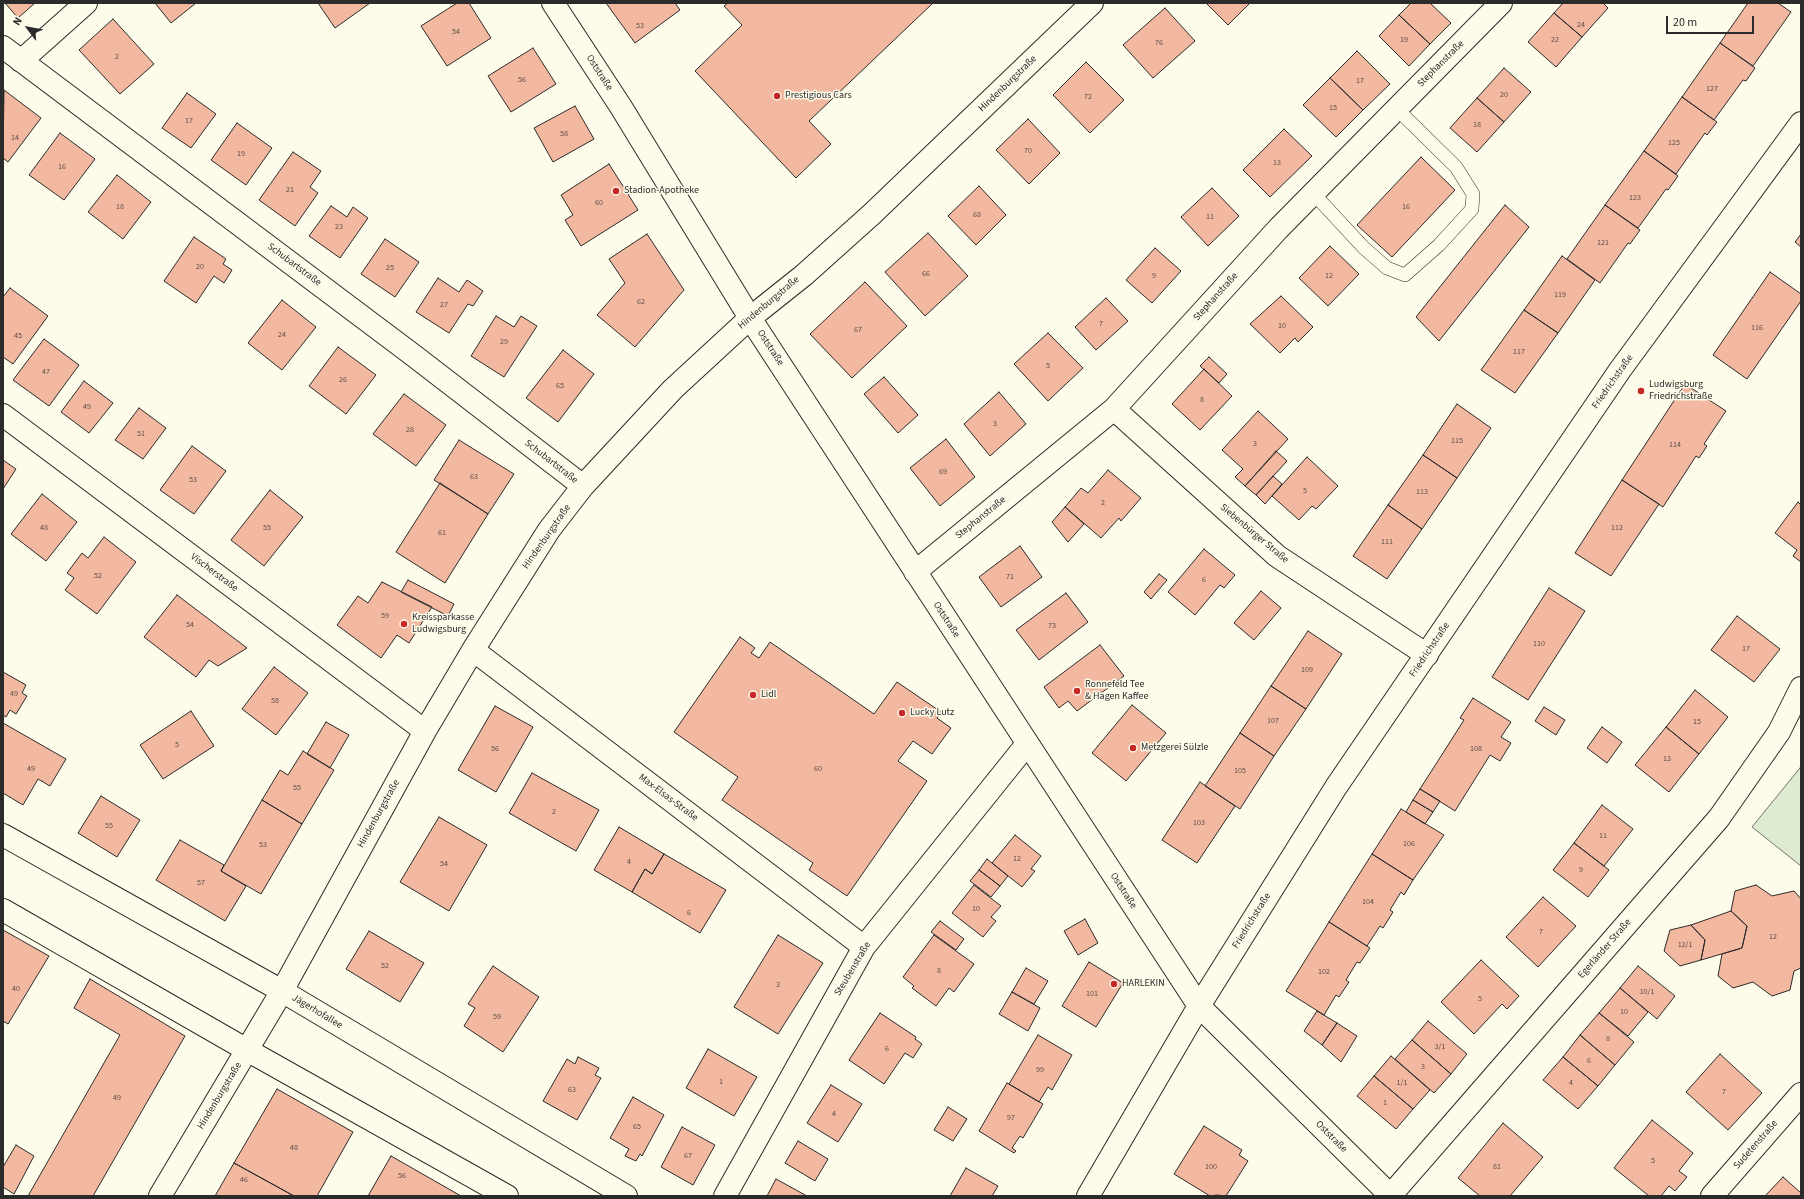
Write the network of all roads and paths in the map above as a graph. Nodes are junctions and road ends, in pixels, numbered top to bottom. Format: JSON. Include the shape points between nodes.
{"nodes":[{"id":1,"x":86,"y":3,"type":"edge"},
{"id":2,"x":553,"y":3,"type":"edge"},
{"id":3,"x":1092,"y":3,"type":"edge"},
{"id":4,"x":1501,"y":3,"type":"edge"},
{"id":5,"x":3,"y":47,"type":"edge"},
{"id":6,"x":21,"y":61,"type":"junction"},
{"id":7,"x":1396,"y":109,"type":"junction"},
{"id":8,"x":1801,"y":123,"type":"edge"},
{"id":9,"x":1313,"y":193,"type":"junction"},
{"id":10,"x":750,"y":318,"type":"junction"},
{"id":11,"x":1114,"y":409,"type":"junction"},
{"id":12,"x":3,"y":415,"type":"edge"},
{"id":13,"x":583,"y":486,"type":"junction"},
{"id":14,"x":915,"y":572,"type":"junction"},
{"id":15,"x":473,"y":650,"type":"junction"},
{"id":16,"x":1427,"y":655,"type":"junction"},
{"id":17,"x":1801,"y":688,"type":"edge"},
{"id":18,"x":425,"y":731,"type":"junction"},
{"id":19,"x":1027,"y":744,"type":"junction"},
{"id":20,"x":3,"y":835,"type":"edge"},
{"id":21,"x":3,"y":910,"type":"edge"},
{"id":22,"x":864,"y":947,"type":"junction"},
{"id":23,"x":282,"y":991,"type":"junction"},
{"id":24,"x":1199,"y":1006,"type":"junction"},
{"id":25,"x":247,"y":1050,"type":"junction"},
{"id":26,"x":1801,"y":1094,"type":"edge"},
{"id":27,"x":160,"y":1196,"type":"edge"},
{"id":28,"x":507,"y":1196,"type":"edge"},
{"id":29,"x":626,"y":1196,"type":"edge"},
{"id":30,"x":725,"y":1196,"type":"edge"},
{"id":31,"x":1088,"y":1196,"type":"edge"},
{"id":32,"x":1391,"y":1196,"type":"edge"},
{"id":33,"x":1712,"y":1196,"type":"edge"}],
"edges":[{"from":1,"to":6,"type":"street"},
{"from":2,"to":10,"type":"street","name":"Oststraße","via":[[618,102]]},
{"from":3,"to":10,"type":"street","name":"Hindenburgstraße","via":[[872,214]]},
{"from":4,"to":7,"type":"street","name":"Stephanstraße"},
{"from":5,"to":6,"type":"street","name":"Schubartstraße"},
{"from":6,"to":13,"type":"street","name":"Schubartstraße"},
{"from":7,"to":9,"type":"street","name":"Stephanstraße"},
{"from":7,"to":9,"type":"lane","via":[[1456,167],[1473,194],[1472,209],[1439,245],[1405,275],[1387,268],[1364,248]]},
{"from":8,"to":16,"type":"street","name":"Friedrichstraße","via":[[1620,370]]},
{"from":9,"to":11,"type":"street","name":"Stephanstraße"},
{"from":10,"to":13,"type":"street","name":"Hindenburgstraße","via":[[673,389]]},
{"from":10,"to":14,"type":"street","name":"Oststraße"},
{"from":11,"to":14,"type":"street","name":"Stephanstraße"},
{"from":11,"to":16,"type":"street","name":"Siebenbürger Straße","via":[[1277,556]]},
{"from":12,"to":18,"type":"street","name":"Vischerstraße"},
{"from":13,"to":15,"type":"street","name":"Hindenburgstraße","via":[[549,530]]},
{"from":14,"to":19,"type":"street","name":"Oststraße"},
{"from":15,"to":18,"type":"street","name":"Hindenburgstraße"},
{"from":15,"to":22,"type":"street","name":"Max-Elsas-Straße"},
{"from":16,"to":24,"type":"street","name":"Friedrichstraße","via":[[1336,787]]},
{"from":17,"to":32,"type":"street","name":"Egerländer Straße","via":[[1779,732],[1719,818]]},
{"from":18,"to":23,"type":"street","name":"Hindenburgstraße"},
{"from":19,"to":22,"type":"street","name":"Steubenstraße"},
{"from":19,"to":24,"type":"street","name":"Oststraße"},
{"from":20,"to":23,"type":"street","name":"Jägerhofallee"},
{"from":21,"to":25,"type":"street"},
{"from":22,"to":30,"type":"street","name":"Steubenstraße"},
{"from":23,"to":25,"type":"street","name":"Hindenburgstraße"},
{"from":23,"to":29,"type":"street","name":"Jägerhofallee"},
{"from":24,"to":31,"type":"street","name":"Friedrichstraße"},
{"from":24,"to":32,"type":"street","name":"Oststraße"},
{"from":25,"to":27,"type":"street","name":"Hindenburgstraße"},
{"from":25,"to":28,"type":"street"},
{"from":26,"to":33,"type":"street","name":"Sudetenstraße"}]}
